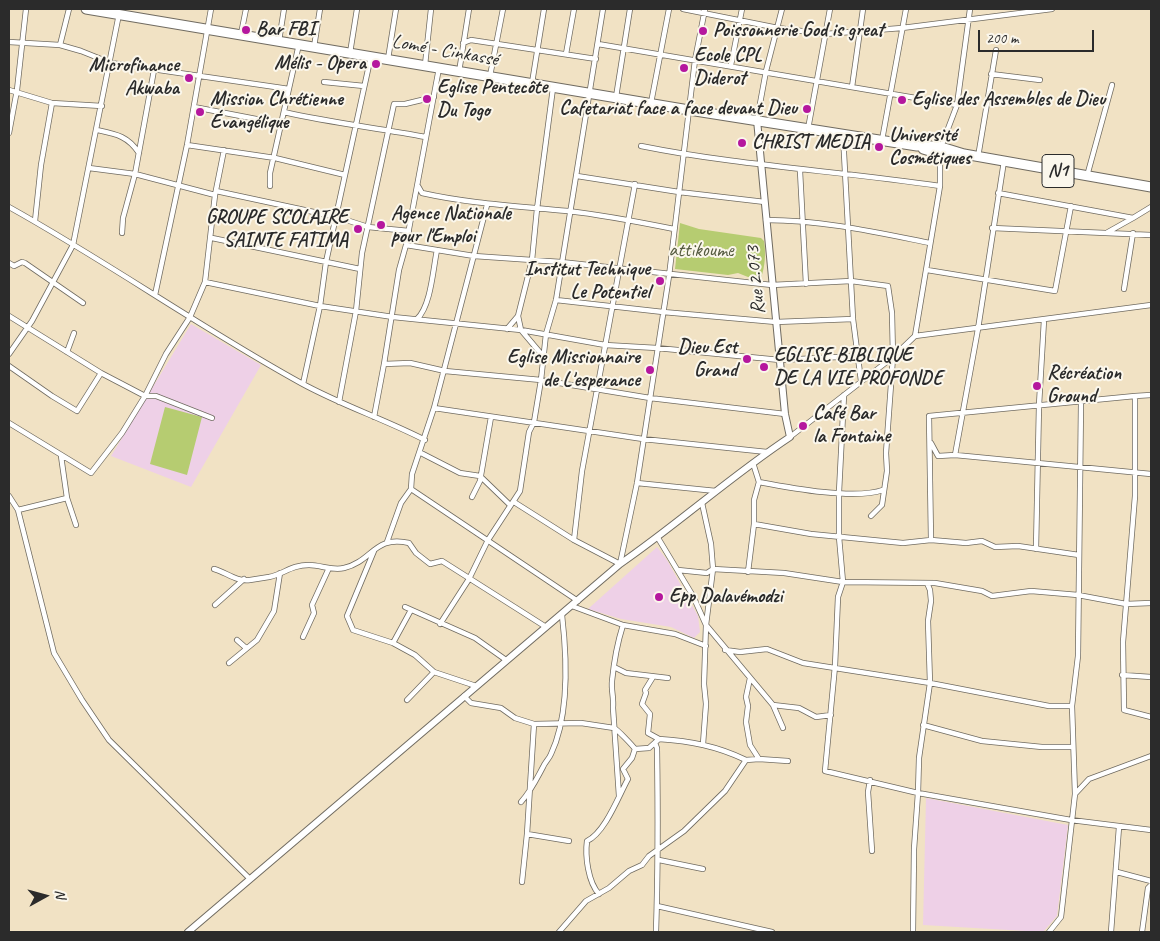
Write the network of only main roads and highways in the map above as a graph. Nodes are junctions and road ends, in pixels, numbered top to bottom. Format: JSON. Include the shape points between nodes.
{"nodes":[{"id":1,"x":86,"y":9,"type":"edge"},
{"id":2,"x":105,"y":10,"type":"edge"},
{"id":3,"x":1151,"y":187,"type":"edge"}],
"edges":[{"from":1,"to":2,"type":"highway","name":"Lomé - Cinkassé","number":"N1"},
{"from":2,"to":3,"type":"highway","name":"Lomé - Cinkassé","number":"N1"}]}
